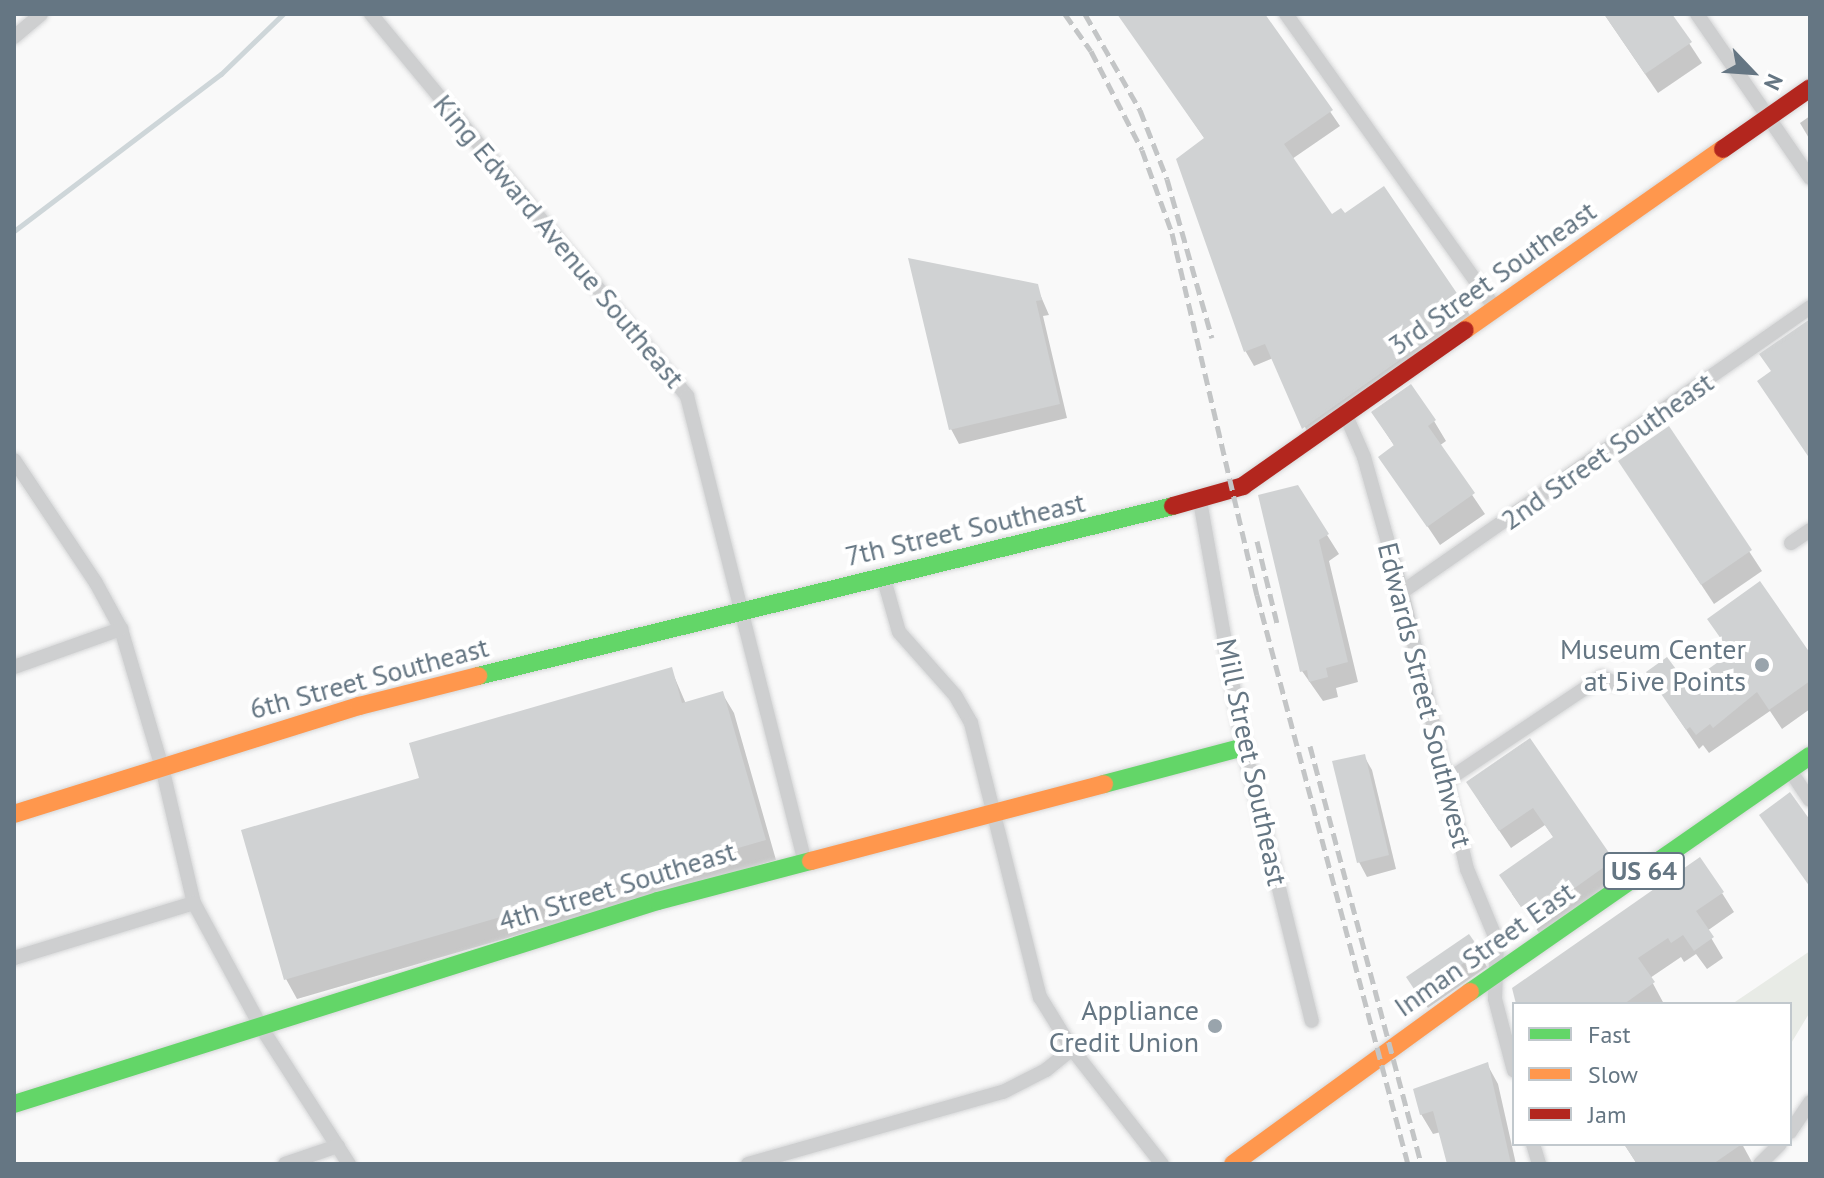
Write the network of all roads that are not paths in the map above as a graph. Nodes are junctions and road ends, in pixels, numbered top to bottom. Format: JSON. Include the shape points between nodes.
{"nodes":[{"id":1,"x":371,"y":14,"type":"edge"},
{"id":2,"x":1286,"y":14,"type":"edge"},
{"id":3,"x":1697,"y":14,"type":"edge"},
{"id":4,"x":32,"y":17,"type":"edge"},
{"id":5,"x":14,"y":37,"type":"edge"},
{"id":6,"x":1810,"y":88,"type":"edge"},
{"id":7,"x":1768,"y":118,"type":"junction"},
{"id":8,"x":1810,"y":178,"type":"edge"},
{"id":9,"x":1810,"y":307,"type":"edge"},
{"id":10,"x":1496,"y":309,"type":"junction"},
{"id":11,"x":1347,"y":418,"type":"junction"},
{"id":12,"x":14,"y":460,"type":"edge"},
{"id":13,"x":1200,"y":501,"type":"junction"},
{"id":14,"x":1810,"y":530,"type":"edge"},
{"id":15,"x":1791,"y":543,"type":"dead end"},
{"id":16,"x":883,"y":576,"type":"junction"},
{"id":17,"x":1402,"y":592,"type":"junction"},
{"id":18,"x":743,"y":609,"type":"junction"},
{"id":19,"x":121,"y":629,"type":"junction"},
{"id":20,"x":14,"y":667,"type":"edge"},
{"id":21,"x":1617,"y":684,"type":"dead end"},
{"id":22,"x":1244,"y":747,"type":"junction"},
{"id":23,"x":1810,"y":756,"type":"edge"},
{"id":24,"x":162,"y":767,"type":"junction"},
{"id":25,"x":1789,"y":769,"type":"junction"},
{"id":26,"x":1446,"y":781,"type":"junction"},
{"id":27,"x":1810,"y":800,"type":"edge"},
{"id":28,"x":990,"y":810,"type":"junction"},
{"id":29,"x":14,"y":814,"type":"edge"},
{"id":30,"x":804,"y":859,"type":"junction"},
{"id":31,"x":194,"y":903,"type":"junction"},
{"id":32,"x":14,"y":958,"type":"edge"},
{"id":33,"x":1499,"y":972,"type":"junction"},
{"id":34,"x":1312,"y":1021,"type":"dead end"},
{"id":35,"x":261,"y":1027,"type":"junction"},
{"id":36,"x":1072,"y":1049,"type":"junction"},
{"id":37,"x":1512,"y":1063,"type":"edge"},
{"id":38,"x":1810,"y":1102,"type":"edge"},
{"id":39,"x":14,"y":1104,"type":"edge"},
{"id":40,"x":1792,"y":1129,"type":"edge"},
{"id":41,"x":338,"y":1146,"type":"junction"},
{"id":42,"x":1778,"y":1146,"type":"edge"},
{"id":43,"x":285,"y":1164,"type":"edge"},
{"id":44,"x":349,"y":1164,"type":"edge"},
{"id":45,"x":748,"y":1164,"type":"edge"},
{"id":46,"x":1162,"y":1164,"type":"edge"},
{"id":47,"x":1233,"y":1164,"type":"edge"},
{"id":48,"x":1760,"y":1164,"type":"edge"}],
"edges":[{"from":1,"to":18,"type":"street","name":"King Edward Avenue Southeast","via":[[687,396]]},
{"from":2,"to":10,"type":"street"},
{"from":3,"to":7,"type":"street"},
{"from":4,"to":5,"type":"street"},
{"from":6,"to":7,"type":"street","name":"3rd Street Southeast"},
{"from":7,"to":8,"type":"street"},
{"from":7,"to":10,"type":"street","name":"3rd Street Southeast"},
{"from":9,"to":17,"type":"street","name":"2nd Street Southeast"},
{"from":10,"to":11,"type":"street","name":"3rd Street Southeast"},
{"from":11,"to":13,"type":"street","name":"3rd Street Southeast","via":[[1243,486]]},
{"from":11,"to":17,"type":"street","name":"Edwards Street Southwest","via":[[1364,457]]},
{"from":12,"to":19,"type":"street"},
{"from":13,"to":16,"type":"street","name":"7th Street Southeast"},
{"from":13,"to":22,"type":"street","name":"Mill Street Southeast"},
{"from":14,"to":15,"type":"street"},
{"from":16,"to":18,"type":"street","name":"7th Street Southeast"},
{"from":16,"to":28,"type":"street","via":[[899,632],[955,695],[971,723]]},
{"from":17,"to":26,"type":"street","name":"Edwards Street Southwest"},
{"from":18,"to":24,"type":"street","name":"6th Street Southeast","via":[[359,706]]},
{"from":18,"to":30,"type":"street","name":"King Edward Avenue Southeast"},
{"from":19,"to":20,"type":"street"},
{"from":19,"to":24,"type":"street"},
{"from":21,"to":26,"type":"street","via":[[1602,677]]},
{"from":22,"to":28,"type":"street","name":"4th Street Southeast"},
{"from":22,"to":34,"type":"street","name":"Mill Street Southeast"},
{"from":23,"to":25,"type":"street","name":"Inman Street East","number":"US 64"},
{"from":24,"to":29,"type":"street","name":"6th Street Southeast"},
{"from":24,"to":31,"type":"street"},
{"from":25,"to":27,"type":"street"},
{"from":25,"to":33,"type":"street","name":"Inman Street East","number":"US 64"},
{"from":26,"to":33,"type":"street","name":"Edwards Street Southwest","via":[[1467,869],[1497,941]]},
{"from":28,"to":30,"type":"street","name":"4th Street Southeast"},
{"from":28,"to":36,"type":"street","via":[[1040,997]]},
{"from":30,"to":35,"type":"street","name":"4th Street Southeast"},
{"from":31,"to":32,"type":"street"},
{"from":31,"to":35,"type":"street"},
{"from":33,"to":37,"type":"street","name":"Edwards Street Southwest","via":[[1495,999]]},
{"from":33,"to":47,"type":"street","name":"Inman Street East","number":"US 64"},
{"from":35,"to":39,"type":"street","name":"4th Street Southeast"},
{"from":35,"to":41,"type":"street"},
{"from":36,"to":45,"type":"street","via":[[1046,1070],[1003,1092]]},
{"from":36,"to":46,"type":"street"},
{"from":38,"to":40,"type":"street"},
{"from":41,"to":43,"type":"street"},
{"from":41,"to":44,"type":"street"},
{"from":42,"to":48,"type":"street"}]}
